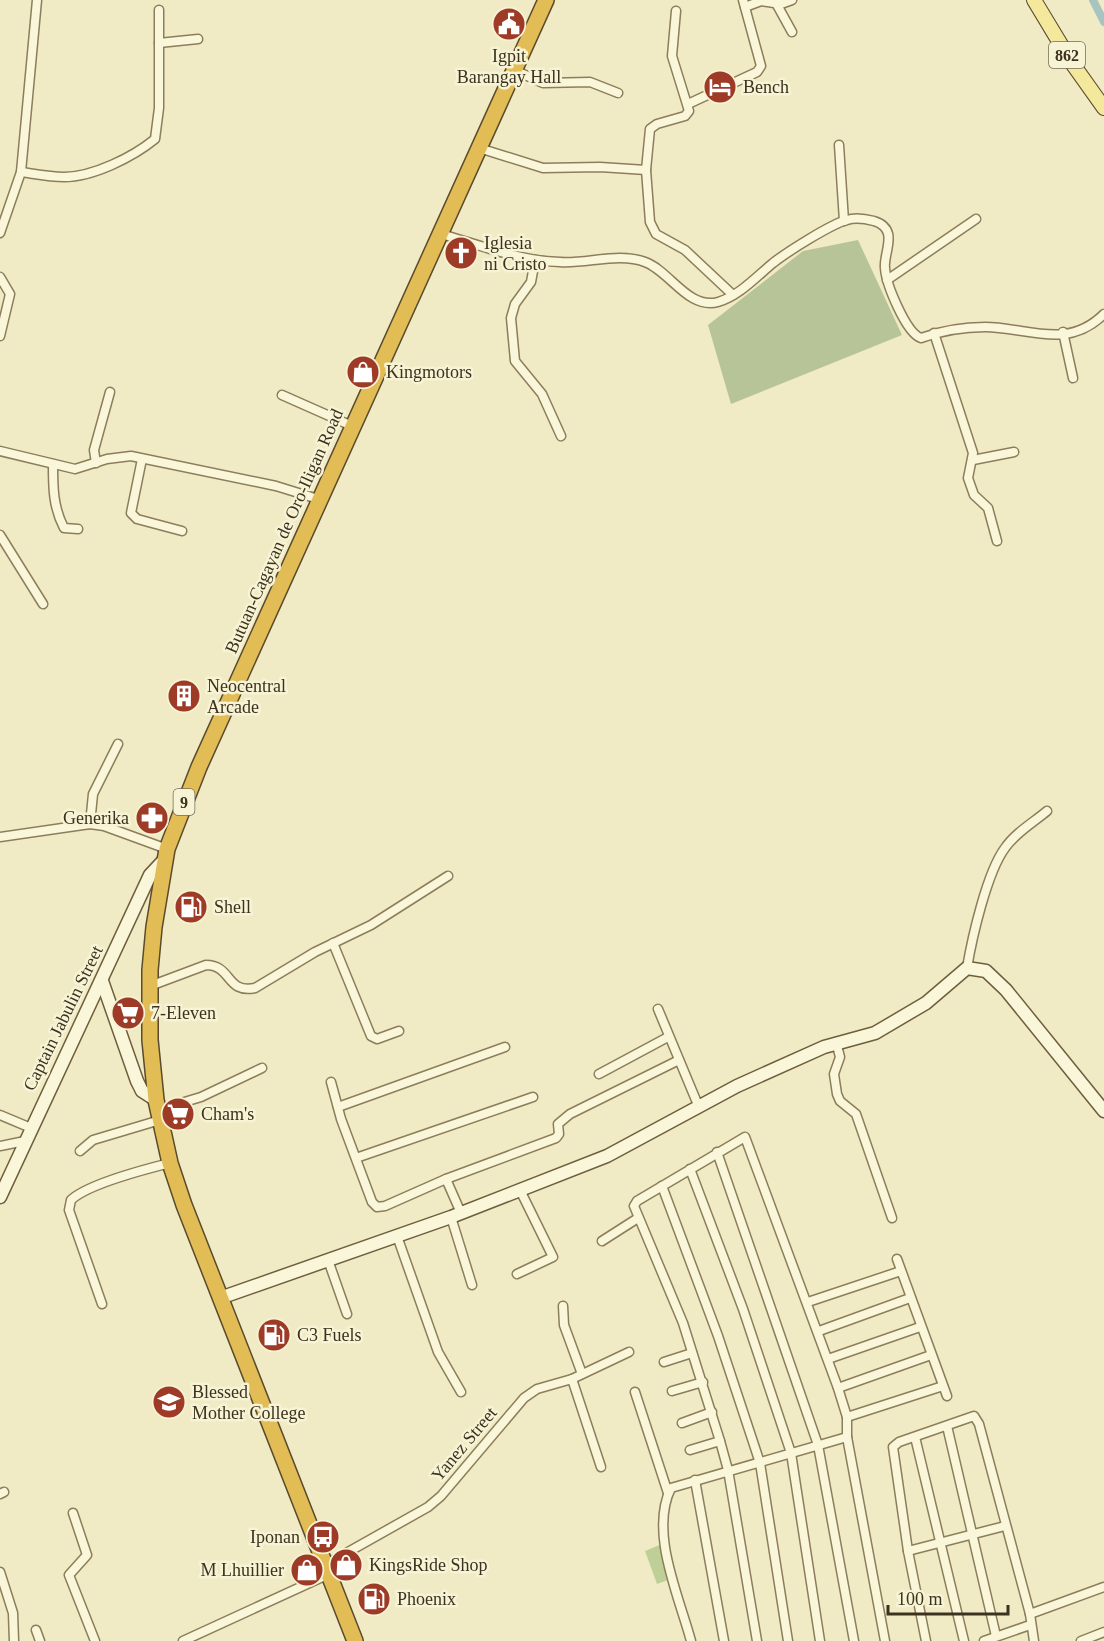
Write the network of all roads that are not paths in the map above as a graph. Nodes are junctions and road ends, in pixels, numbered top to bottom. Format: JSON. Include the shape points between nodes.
{"nodes":[{"id":1,"x":37,"y":0,"type":"edge"},
{"id":2,"x":546,"y":0,"type":"edge"},
{"id":3,"x":792,"y":0,"type":"edge"},
{"id":4,"x":1035,"y":0,"type":"edge"},
{"id":5,"x":744,"y":3,"type":"edge"},
{"id":6,"x":776,"y":3,"type":"junction"},
{"id":7,"x":159,"y":10,"type":"dead end"},
{"id":8,"x":676,"y":11,"type":"dead end"},
{"id":9,"x":792,"y":32,"type":"dead end"},
{"id":10,"x":198,"y":39,"type":"dead end"},
{"id":11,"x":159,"y":43,"type":"junction"},
{"id":12,"x":514,"y":70,"type":"junction"},
{"id":13,"x":618,"y":93,"type":"dead end"},
{"id":14,"x":688,"y":104,"type":"junction"},
{"id":15,"x":1104,"y":108,"type":"edge"},
{"id":16,"x":839,"y":145,"type":"dead end"},
{"id":17,"x":479,"y":148,"type":"junction"},
{"id":18,"x":646,"y":170,"type":"junction"},
{"id":19,"x":21,"y":172,"type":"junction"},
{"id":20,"x":976,"y":219,"type":"dead end"},
{"id":21,"x":844,"y":220,"type":"junction"},
{"id":22,"x":0,"y":233,"type":"edge"},
{"id":23,"x":441,"y":234,"type":"junction"},
{"id":24,"x":536,"y":261,"type":"junction"},
{"id":25,"x":0,"y":277,"type":"edge"},
{"id":26,"x":887,"y":280,"type":"junction"},
{"id":27,"x":733,"y":295,"type":"junction"},
{"id":28,"x":1104,"y":314,"type":"edge"},
{"id":29,"x":1063,"y":332,"type":"junction"},
{"id":30,"x":934,"y":333,"type":"junction"},
{"id":31,"x":0,"y":335,"type":"edge"},
{"id":32,"x":1073,"y":378,"type":"dead end"},
{"id":33,"x":110,"y":392,"type":"dead end"},
{"id":34,"x":282,"y":395,"type":"dead end"},
{"id":35,"x":352,"y":426,"type":"junction"},
{"id":36,"x":561,"y":436,"type":"dead end"},
{"id":37,"x":0,"y":451,"type":"edge"},
{"id":38,"x":1014,"y":452,"type":"dead end"},
{"id":39,"x":142,"y":459,"type":"junction"},
{"id":40,"x":973,"y":460,"type":"junction"},
{"id":41,"x":96,"y":463,"type":"junction"},
{"id":42,"x":53,"y":464,"type":"junction"},
{"id":43,"x":318,"y":499,"type":"junction"},
{"id":44,"x":78,"y":529,"type":"dead end"},
{"id":45,"x":182,"y":531,"type":"dead end"},
{"id":46,"x":0,"y":536,"type":"edge"},
{"id":47,"x":997,"y":541,"type":"dead end"},
{"id":48,"x":43,"y":604,"type":"dead end"},
{"id":49,"x":118,"y":744,"type":"dead end"},
{"id":50,"x":1047,"y":811,"type":"dead end"},
{"id":51,"x":90,"y":824,"type":"junction"},
{"id":52,"x":0,"y":837,"type":"edge"},
{"id":53,"x":166,"y":854,"type":"junction"},
{"id":54,"x":448,"y":876,"type":"dead end"},
{"id":55,"x":333,"y":943,"type":"junction"},
{"id":56,"x":967,"y":968,"type":"junction"},
{"id":57,"x":102,"y":981,"type":"junction"},
{"id":58,"x":150,"y":986,"type":"junction"},
{"id":59,"x":658,"y":1009,"type":"dead end"},
{"id":60,"x":399,"y":1031,"type":"dead end"},
{"id":61,"x":668,"y":1037,"type":"junction"},
{"id":62,"x":836,"y":1042,"type":"junction"},
{"id":63,"x":505,"y":1047,"type":"dead end"},
{"id":64,"x":679,"y":1060,"type":"junction"},
{"id":65,"x":262,"y":1068,"type":"dead end"},
{"id":66,"x":599,"y":1074,"type":"dead end"},
{"id":67,"x":331,"y":1082,"type":"dead end"},
{"id":68,"x":533,"y":1097,"type":"dead end"},
{"id":69,"x":698,"y":1105,"type":"junction"},
{"id":70,"x":338,"y":1107,"type":"junction"},
{"id":71,"x":158,"y":1110,"type":"junction"},
{"id":72,"x":1104,"y":1111,"type":"edge"},
{"id":73,"x":0,"y":1114,"type":"edge"},
{"id":74,"x":31,"y":1128,"type":"junction"},
{"id":75,"x":25,"y":1141,"type":"junction"},
{"id":76,"x":0,"y":1146,"type":"edge"},
{"id":77,"x":80,"y":1151,"type":"dead end"},
{"id":78,"x":717,"y":1152,"type":"junction"},
{"id":79,"x":356,"y":1158,"type":"junction"},
{"id":80,"x":170,"y":1163,"type":"junction"},
{"id":81,"x":690,"y":1169,"type":"junction"},
{"id":82,"x":446,"y":1179,"type":"junction"},
{"id":83,"x":662,"y":1186,"type":"junction"},
{"id":84,"x":520,"y":1190,"type":"junction"},
{"id":85,"x":0,"y":1197,"type":"edge"},
{"id":86,"x":456,"y":1215,"type":"junction"},
{"id":87,"x":638,"y":1218,"type":"junction"},
{"id":88,"x":892,"y":1218,"type":"dead end"},
{"id":89,"x":397,"y":1236,"type":"junction"},
{"id":90,"x":602,"y":1241,"type":"dead end"},
{"id":91,"x":897,"y":1259,"type":"dead end"},
{"id":92,"x":328,"y":1260,"type":"junction"},
{"id":93,"x":901,"y":1271,"type":"junction"},
{"id":94,"x":517,"y":1274,"type":"dead end"},
{"id":95,"x":472,"y":1285,"type":"dead end"},
{"id":96,"x":220,"y":1298,"type":"junction"},
{"id":97,"x":910,"y":1298,"type":"junction"},
{"id":98,"x":808,"y":1302,"type":"junction"},
{"id":99,"x":102,"y":1304,"type":"dead end"},
{"id":100,"x":563,"y":1306,"type":"dead end"},
{"id":101,"x":347,"y":1314,"type":"dead end"},
{"id":102,"x":920,"y":1327,"type":"junction"},
{"id":103,"x":819,"y":1331,"type":"junction"},
{"id":104,"x":630,"y":1352,"type":"dead end"},
{"id":105,"x":692,"y":1353,"type":"junction"},
{"id":106,"x":931,"y":1354,"type":"junction"},
{"id":107,"x":828,"y":1359,"type":"junction"},
{"id":108,"x":664,"y":1362,"type":"dead end"},
{"id":109,"x":582,"y":1374,"type":"junction"},
{"id":110,"x":572,"y":1379,"type":"junction"},
{"id":111,"x":703,"y":1382,"type":"junction"},
{"id":112,"x":942,"y":1386,"type":"junction"},
{"id":113,"x":838,"y":1388,"type":"junction"},
{"id":114,"x":672,"y":1391,"type":"dead end"},
{"id":115,"x":461,"y":1392,"type":"dead end"},
{"id":116,"x":635,"y":1392,"type":"dead end"},
{"id":117,"x":947,"y":1396,"type":"dead end"},
{"id":118,"x":712,"y":1412,"type":"junction"},
{"id":119,"x":847,"y":1417,"type":"junction"},
{"id":120,"x":682,"y":1423,"type":"dead end"},
{"id":121,"x":947,"y":1426,"type":"junction"},
{"id":122,"x":847,"y":1437,"type":"junction"},
{"id":123,"x":915,"y":1437,"type":"junction"},
{"id":124,"x":720,"y":1441,"type":"junction"},
{"id":125,"x":818,"y":1445,"type":"junction"},
{"id":126,"x":690,"y":1450,"type":"dead end"},
{"id":127,"x":791,"y":1453,"type":"junction"},
{"id":128,"x":760,"y":1463,"type":"junction"},
{"id":129,"x":601,"y":1467,"type":"dead end"},
{"id":130,"x":728,"y":1470,"type":"junction"},
{"id":131,"x":695,"y":1480,"type":"junction"},
{"id":132,"x":668,"y":1493,"type":"junction"},
{"id":133,"x":73,"y":1513,"type":"dead end"},
{"id":134,"x":1005,"y":1526,"type":"junction"},
{"id":135,"x":972,"y":1535,"type":"junction"},
{"id":136,"x":939,"y":1544,"type":"junction"},
{"id":137,"x":908,"y":1551,"type":"junction"},
{"id":138,"x":327,"y":1570,"type":"junction"},
{"id":139,"x":0,"y":1572,"type":"edge"},
{"id":140,"x":1104,"y":1587,"type":"edge"},
{"id":141,"x":1030,"y":1614,"type":"junction"},
{"id":142,"x":1030,"y":1625,"type":"junction"},
{"id":143,"x":36,"y":1629,"type":"dead end"},
{"id":144,"x":1104,"y":1632,"type":"edge"},
{"id":145,"x":996,"y":1636,"type":"junction"},
{"id":146,"x":15,"y":1641,"type":"edge"},
{"id":147,"x":40,"y":1641,"type":"edge"},
{"id":148,"x":95,"y":1641,"type":"edge"},
{"id":149,"x":183,"y":1641,"type":"edge"},
{"id":150,"x":355,"y":1641,"type":"edge"},
{"id":151,"x":691,"y":1641,"type":"edge"},
{"id":152,"x":724,"y":1641,"type":"edge"},
{"id":153,"x":758,"y":1641,"type":"edge"},
{"id":154,"x":788,"y":1641,"type":"edge"},
{"id":155,"x":820,"y":1641,"type":"edge"},
{"id":156,"x":854,"y":1641,"type":"edge"},
{"id":157,"x":885,"y":1641,"type":"edge"},
{"id":158,"x":926,"y":1641,"type":"edge"},
{"id":159,"x":964,"y":1641,"type":"edge"},
{"id":160,"x":984,"y":1641,"type":"edge"},
{"id":161,"x":1034,"y":1641,"type":"edge"},
{"id":162,"x":1081,"y":1641,"type":"edge"}],
"edges":[{"from":1,"to":19,"type":"street"},
{"from":2,"to":12,"type":"highway","name":"Butuan-Cagayan de Oro-Iligan Road","number":"9"},
{"from":3,"to":6,"type":"street"},
{"from":4,"to":15,"type":"main road","number":"862"},
{"from":5,"to":6,"type":"street"},
{"from":5,"to":14,"type":"street","via":[[761,66],[757,72]]},
{"from":6,"to":9,"type":"street"},
{"from":7,"to":11,"type":"street"},
{"from":8,"to":14,"type":"street","via":[[672,56]]},
{"from":10,"to":11,"type":"street"},
{"from":11,"to":19,"type":"street","via":[[155,139],[80,175]]},
{"from":12,"to":13,"type":"street","via":[[543,83],[590,82]]},
{"from":12,"to":17,"type":"highway","name":"Butuan-Cagayan de Oro-Iligan Road","number":"9"},
{"from":14,"to":18,"type":"street","via":[[685,116],[650,129]]},
{"from":16,"to":21,"type":"street"},
{"from":17,"to":18,"type":"street","via":[[543,168]]},
{"from":17,"to":23,"type":"highway","name":"Butuan-Cagayan de Oro-Iligan Road","number":"9"},
{"from":18,"to":27,"type":"street","via":[[650,222],[656,234],[685,250]]},
{"from":19,"to":22,"type":"street"},
{"from":20,"to":26,"type":"street"},
{"from":21,"to":26,"type":"street","via":[[873,221],[886,231]]},
{"from":21,"to":27,"type":"street","via":[[775,262]]},
{"from":23,"to":24,"type":"street"},
{"from":23,"to":35,"type":"highway","name":"Butuan-Cagayan de Oro-Iligan Road","number":"9"},
{"from":24,"to":27,"type":"street","via":[[634,259],[647,262],[705,303]]},
{"from":24,"to":36,"type":"street","via":[[531,282],[515,304],[511,318],[515,361],[542,394]]},
{"from":25,"to":31,"type":"street","via":[[10,294]]},
{"from":26,"to":30,"type":"street","via":[[915,336]]},
{"from":28,"to":29,"type":"street","via":[[1084,328]]},
{"from":29,"to":30,"type":"street","via":[[1033,335],[986,327]]},
{"from":29,"to":32,"type":"street"},
{"from":30,"to":40,"type":"street"},
{"from":33,"to":41,"type":"street","via":[[94,450]]},
{"from":34,"to":35,"type":"street"},
{"from":35,"to":43,"type":"highway","name":"Butuan-Cagayan de Oro-Iligan Road","number":"9"},
{"from":37,"to":42,"type":"street"},
{"from":38,"to":40,"type":"street"},
{"from":39,"to":41,"type":"street","via":[[120,456]]},
{"from":39,"to":43,"type":"street","via":[[276,486]]},
{"from":39,"to":45,"type":"street","via":[[131,513],[138,519]]},
{"from":40,"to":47,"type":"street","via":[[968,478],[974,495],[988,508]]},
{"from":41,"to":42,"type":"street","via":[[75,469]]},
{"from":42,"to":44,"type":"street","via":[[57,514],[64,528]]},
{"from":43,"to":53,"type":"highway","name":"Butuan-Cagayan de Oro-Iligan Road","number":"9","via":[[199,767]]},
{"from":46,"to":48,"type":"street"},
{"from":49,"to":51,"type":"street","via":[[93,794]]},
{"from":50,"to":56,"type":"street","via":[[1013,839],[999,858],[976,923]]},
{"from":51,"to":52,"type":"street"},
{"from":51,"to":53,"type":"street","via":[[104,826]]},
{"from":53,"to":57,"type":"street","name":"Captain Jabulin Street","via":[[150,875]]},
{"from":53,"to":58,"type":"highway","name":"Butuan-Cagayan de Oro-Iligan Road","number":"9","via":[[154,927]]},
{"from":54,"to":55,"type":"street"},
{"from":55,"to":58,"type":"street","via":[[255,988],[234,986],[214,965]]},
{"from":55,"to":60,"type":"street","via":[[371,1036],[377,1039]]},
{"from":56,"to":62,"type":"street","via":[[926,1004],[875,1033]]},
{"from":56,"to":72,"type":"street","via":[[986,971],[1006,990]]},
{"from":57,"to":71,"type":"street","via":[[137,1081]]},
{"from":57,"to":74,"type":"street","name":"Captain Jabulin Street"},
{"from":58,"to":71,"type":"highway","name":"Butuan-Cagayan de Oro-Iligan Road","number":"9","via":[[151,1059]]},
{"from":59,"to":61,"type":"street"},
{"from":61,"to":64,"type":"street"},
{"from":61,"to":66,"type":"street"},
{"from":62,"to":69,"type":"street"},
{"from":62,"to":88,"type":"street","via":[[840,1057],[834,1074],[837,1094],[856,1114]]},
{"from":63,"to":70,"type":"street"},
{"from":64,"to":69,"type":"street"},
{"from":64,"to":82,"type":"street","via":[[570,1114],[558,1124],[556,1138]]},
{"from":65,"to":71,"type":"street","via":[[201,1096]]},
{"from":67,"to":70,"type":"street"},
{"from":68,"to":79,"type":"street"},
{"from":69,"to":84,"type":"street","via":[[607,1156]]},
{"from":70,"to":79,"type":"street"},
{"from":71,"to":77,"type":"street","via":[[93,1140]]},
{"from":71,"to":80,"type":"highway","name":"Butuan-Cagayan de Oro-Iligan Road","number":"9"},
{"from":73,"to":74,"type":"street"},
{"from":74,"to":75,"type":"street","name":"Captain Jabulin Street"},
{"from":75,"to":76,"type":"street"},
{"from":75,"to":85,"type":"street","name":"Captain Jabulin Street"},
{"from":78,"to":81,"type":"street"},
{"from":78,"to":98,"type":"street","via":[[747,1139]]},
{"from":78,"to":125,"type":"street"},
{"from":79,"to":82,"type":"street","via":[[377,1207]]},
{"from":80,"to":96,"type":"highway","name":"Butuan-Cagayan de Oro-Iligan Road","number":"9"},
{"from":80,"to":99,"type":"street","via":[[81,1193],[71,1200],[69,1210]]},
{"from":81,"to":83,"type":"street"},
{"from":81,"to":127,"type":"street","via":[[743,1309]]},
{"from":82,"to":86,"type":"street"},
{"from":83,"to":87,"type":"street","via":[[635,1203]]},
{"from":83,"to":128,"type":"street"},
{"from":84,"to":86,"type":"street"},
{"from":84,"to":94,"type":"street","via":[[553,1257]]},
{"from":86,"to":89,"type":"street"},
{"from":86,"to":95,"type":"street"},
{"from":87,"to":90,"type":"street"},
{"from":87,"to":105,"type":"street"},
{"from":89,"to":92,"type":"street"},
{"from":89,"to":115,"type":"street","via":[[438,1352]]},
{"from":91,"to":93,"type":"street"},
{"from":92,"to":96,"type":"street"},
{"from":92,"to":101,"type":"street"},
{"from":93,"to":97,"type":"street"},
{"from":93,"to":98,"type":"street"},
{"from":96,"to":138,"type":"highway","name":"Butuan-Cagayan de Oro-Iligan Road","number":"9"},
{"from":97,"to":102,"type":"street"},
{"from":97,"to":103,"type":"street"},
{"from":98,"to":103,"type":"street"},
{"from":100,"to":109,"type":"street","via":[[564,1325]]},
{"from":102,"to":106,"type":"street"},
{"from":102,"to":107,"type":"street"},
{"from":103,"to":107,"type":"street"},
{"from":104,"to":109,"type":"street","name":"Yanez Street"},
{"from":105,"to":108,"type":"street"},
{"from":105,"to":111,"type":"street"},
{"from":106,"to":112,"type":"street"},
{"from":106,"to":113,"type":"street"},
{"from":107,"to":113,"type":"street"},
{"from":109,"to":110,"type":"street","name":"Yanez Street"},
{"from":110,"to":129,"type":"street"},
{"from":110,"to":138,"type":"street","name":"Yanez Street","via":[[537,1389],[524,1398],[441,1496]]},
{"from":111,"to":114,"type":"street"},
{"from":111,"to":118,"type":"street"},
{"from":112,"to":117,"type":"street"},
{"from":112,"to":119,"type":"street"},
{"from":113,"to":119,"type":"street"},
{"from":116,"to":132,"type":"street"},
{"from":118,"to":120,"type":"street"},
{"from":118,"to":124,"type":"street"},
{"from":119,"to":122,"type":"street"},
{"from":121,"to":123,"type":"street"},
{"from":121,"to":134,"type":"street","via":[[971,1417],[978,1420]]},
{"from":121,"to":135,"type":"street"},
{"from":122,"to":125,"type":"street"},
{"from":122,"to":157,"type":"street"},
{"from":123,"to":136,"type":"street"},
{"from":123,"to":137,"type":"street","via":[[896,1444],[892,1453]]},
{"from":124,"to":126,"type":"street"},
{"from":124,"to":130,"type":"street"},
{"from":125,"to":127,"type":"street"},
{"from":125,"to":156,"type":"street"},
{"from":127,"to":128,"type":"street"},
{"from":127,"to":155,"type":"street"},
{"from":128,"to":130,"type":"street"},
{"from":128,"to":154,"type":"street"},
{"from":130,"to":131,"type":"street"},
{"from":130,"to":153,"type":"street"},
{"from":131,"to":132,"type":"street","via":[[674,1485]]},
{"from":131,"to":152,"type":"street"},
{"from":132,"to":151,"type":"street","via":[[662,1514],[662,1536]]},
{"from":133,"to":148,"type":"street","via":[[87,1555],[69,1575]]},
{"from":134,"to":135,"type":"street"},
{"from":134,"to":141,"type":"street"},
{"from":135,"to":136,"type":"street"},
{"from":135,"to":145,"type":"street"},
{"from":136,"to":137,"type":"street"},
{"from":136,"to":159,"type":"street"},
{"from":137,"to":158,"type":"street"},
{"from":138,"to":149,"type":"street","name":"Yanez Street"},
{"from":138,"to":150,"type":"highway","name":"Butuan-Cagayan de Oro-Iligan Road","number":"9"},
{"from":139,"to":146,"type":"street","via":[[13,1613]]},
{"from":140,"to":141,"type":"street"},
{"from":141,"to":142,"type":"street"},
{"from":142,"to":145,"type":"street"},
{"from":142,"to":161,"type":"street"},
{"from":143,"to":147,"type":"street"},
{"from":144,"to":162,"type":"street"},
{"from":145,"to":160,"type":"street"}]}
